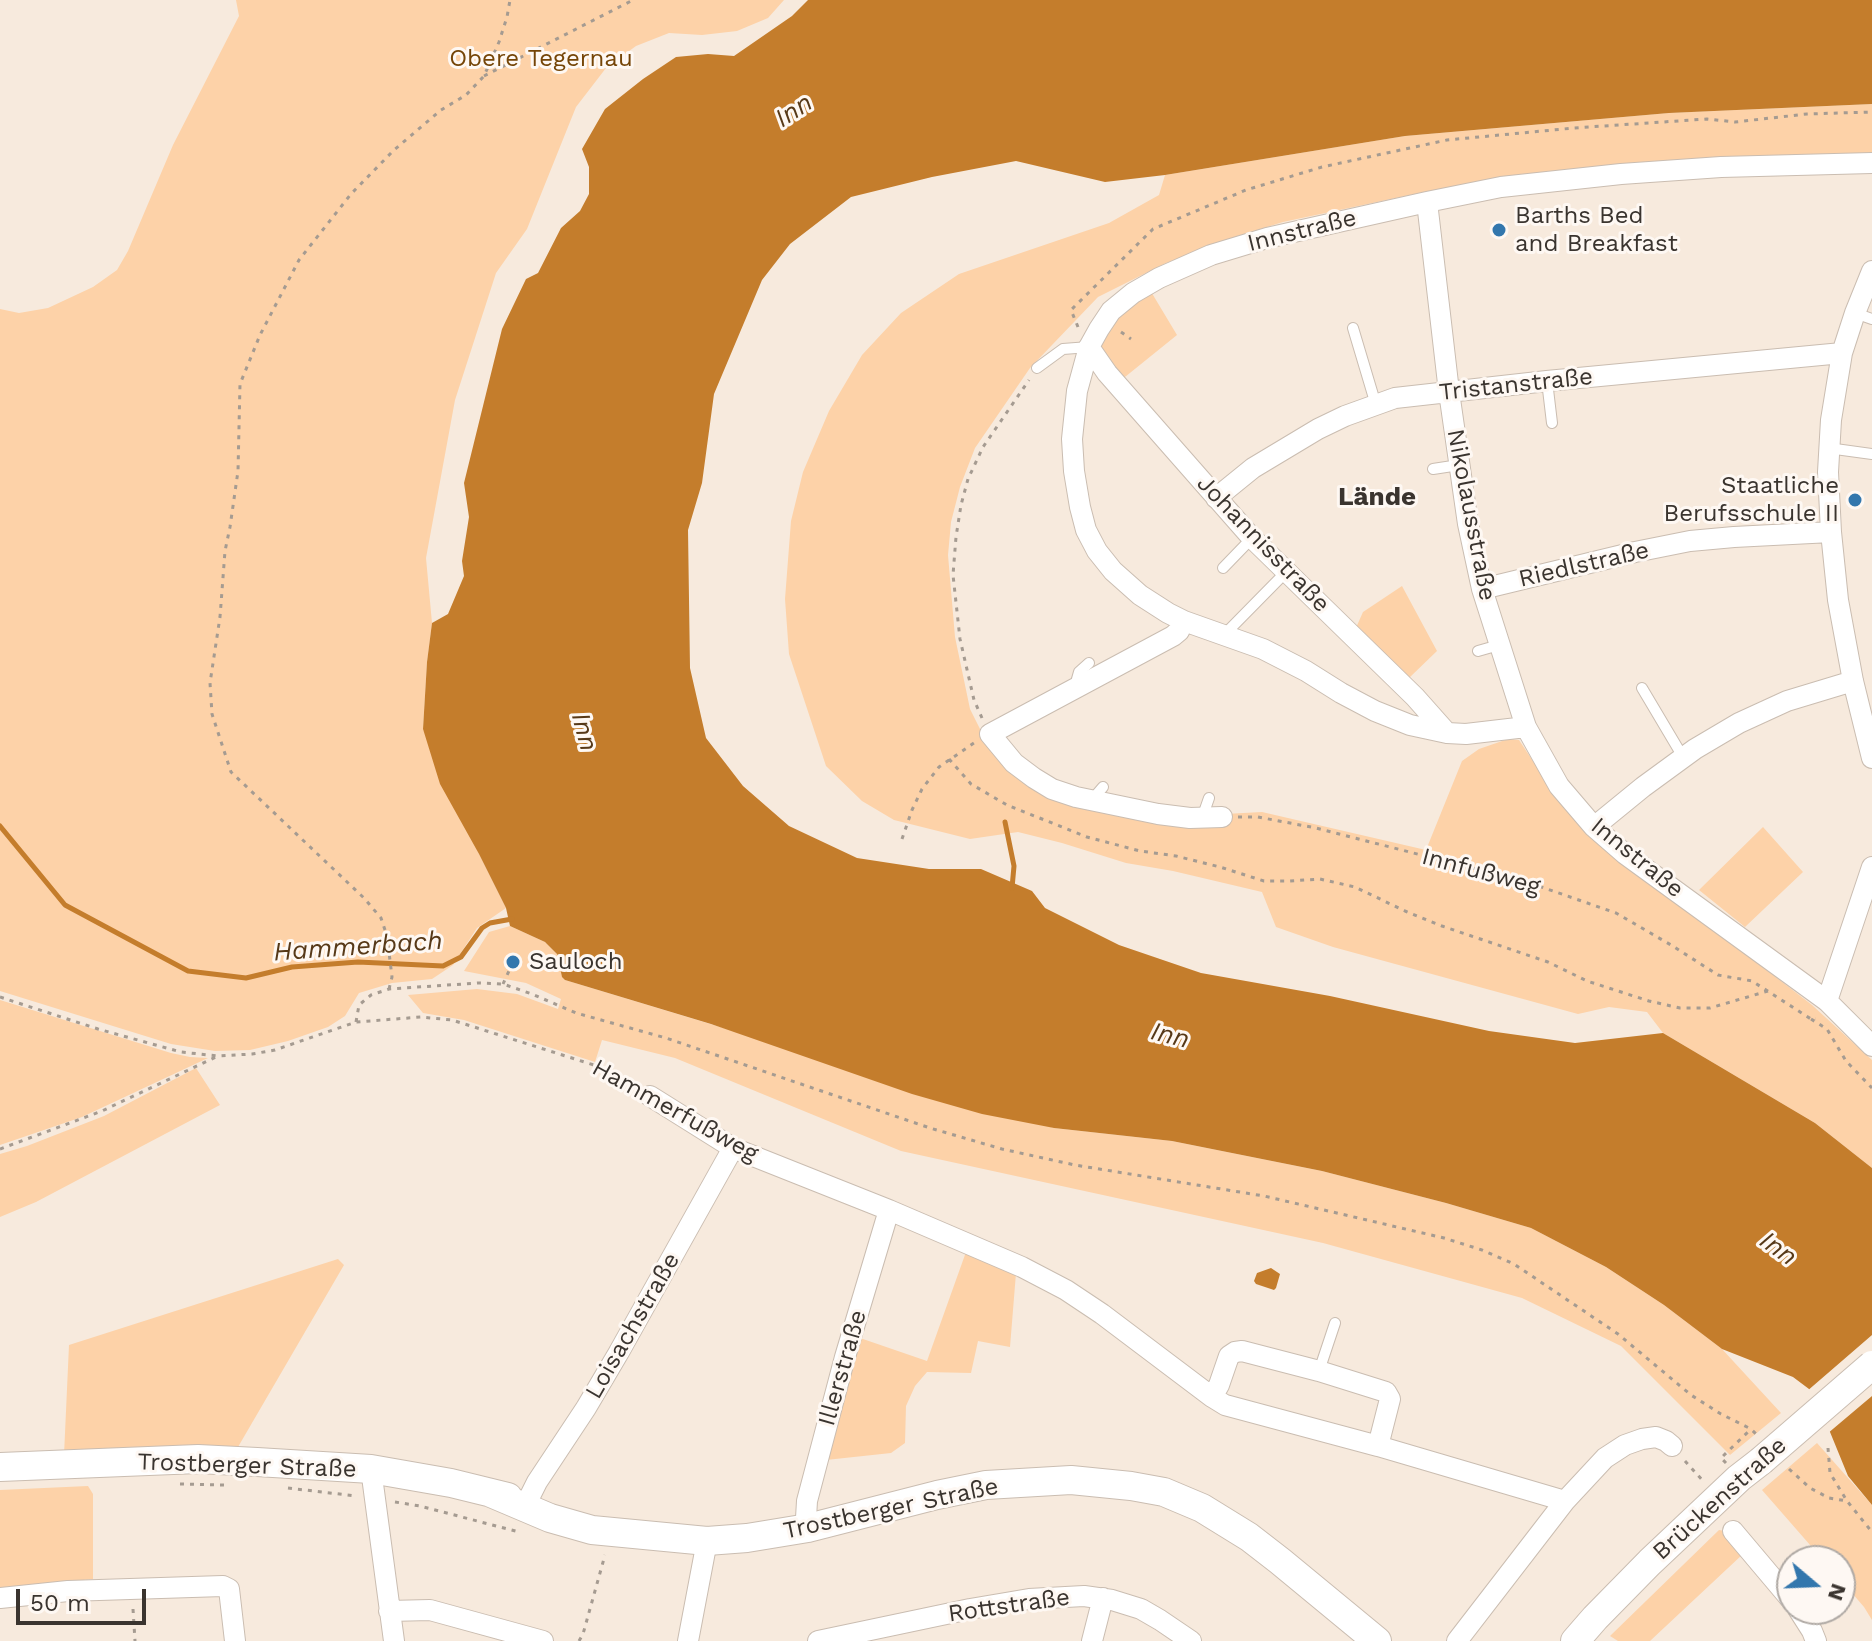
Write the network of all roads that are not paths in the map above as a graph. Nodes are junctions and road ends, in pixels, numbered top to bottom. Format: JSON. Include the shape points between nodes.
{"nodes":[{"id":1,"x":1872,"y":163,"type":"edge"},
{"id":2,"x":1427,"y":202,"type":"junction"},
{"id":3,"x":1872,"y":271,"type":"edge"},
{"id":4,"x":1863,"y":316,"type":"edge"},
{"id":5,"x":1353,"y":328,"type":"dead end"},
{"id":6,"x":1089,"y":347,"type":"junction"},
{"id":7,"x":1842,"y":353,"type":"junction"},
{"id":8,"x":1037,"y":368,"type":"road end"},
{"id":9,"x":1547,"y":381,"type":"junction"},
{"id":10,"x":1449,"y":392,"type":"junction"},
{"id":11,"x":1376,"y":405,"type":"junction"},
{"id":12,"x":1552,"y":423,"type":"dead end"},
{"id":13,"x":1828,"y":448,"type":"junction"},
{"id":14,"x":1872,"y":454,"type":"edge"},
{"id":15,"x":1459,"y":465,"type":"junction"},
{"id":16,"x":1433,"y":469,"type":"dead end"},
{"id":17,"x":1216,"y":498,"type":"junction"},
{"id":18,"x":1831,"y":532,"type":"junction"},
{"id":19,"x":1252,"y":538,"type":"junction"},
{"id":20,"x":1223,"y":568,"type":"dead end"},
{"id":21,"x":1286,"y":572,"type":"junction"},
{"id":22,"x":1482,"y":589,"type":"junction"},
{"id":23,"x":1184,"y":621,"type":"junction"},
{"id":24,"x":1224,"y":635,"type":"junction"},
{"id":25,"x":1499,"y":645,"type":"junction"},
{"id":26,"x":1478,"y":651,"type":"dead end"},
{"id":27,"x":1089,"y":663,"type":"dead end"},
{"id":28,"x":1853,"y":681,"type":"junction"},
{"id":29,"x":1079,"y":686,"type":"junction"},
{"id":30,"x":1642,"y":688,"type":"dead end"},
{"id":31,"x":1526,"y":727,"type":"junction"},
{"id":32,"x":1447,"y":733,"type":"junction"},
{"id":33,"x":1683,"y":757,"type":"junction"},
{"id":34,"x":1872,"y":758,"type":"edge"},
{"id":35,"x":1211,"y":811,"type":"road end"},
{"id":36,"x":1594,"y":827,"type":"junction"},
{"id":37,"x":1872,"y":867,"type":"edge"},
{"id":38,"x":1827,"y":1001,"type":"junction"},
{"id":39,"x":1872,"y":1046,"type":"edge"},
{"id":40,"x":650,"y":1096,"type":"road end"},
{"id":41,"x":733,"y":1148,"type":"junction"},
{"id":42,"x":889,"y":1210,"type":"junction"},
{"id":43,"x":1335,"y":1323,"type":"dead end"},
{"id":44,"x":1872,"y":1365,"type":"edge"},
{"id":45,"x":1319,"y":1371,"type":"junction"},
{"id":46,"x":1212,"y":1397,"type":"junction"},
{"id":47,"x":1378,"y":1446,"type":"junction"},
{"id":48,"x":1672,"y":1446,"type":"road end"},
{"id":49,"x":0,"y":1467,"type":"edge"},
{"id":50,"x":371,"y":1469,"type":"junction"},
{"id":51,"x":491,"y":1493,"type":"junction"},
{"id":52,"x":1565,"y":1501,"type":"junction"},
{"id":53,"x":527,"y":1502,"type":"junction"},
{"id":54,"x":808,"y":1528,"type":"junction"},
{"id":55,"x":1733,"y":1531,"type":"dead end"},
{"id":56,"x":644,"y":1534,"type":"junction"},
{"id":57,"x":707,"y":1541,"type":"junction"},
{"id":58,"x":1776,"y":1581,"type":"edge"},
{"id":59,"x":0,"y":1598,"type":"edge"},
{"id":60,"x":1103,"y":1598,"type":"junction"},
{"id":61,"x":389,"y":1611,"type":"junction"},
{"id":62,"x":880,"y":1635,"type":"edge"},
{"id":63,"x":235,"y":1641,"type":"edge"},
{"id":64,"x":394,"y":1641,"type":"edge"},
{"id":65,"x":543,"y":1641,"type":"edge"},
{"id":66,"x":688,"y":1641,"type":"edge"},
{"id":67,"x":818,"y":1641,"type":"edge"},
{"id":68,"x":1092,"y":1641,"type":"edge"},
{"id":69,"x":1191,"y":1641,"type":"edge"},
{"id":70,"x":1377,"y":1641,"type":"edge"},
{"id":71,"x":1457,"y":1641,"type":"edge"},
{"id":72,"x":1575,"y":1641,"type":"edge"}],
"edges":[{"from":1,"to":2,"type":"street","name":"Innstraße","via":[[1621,174],[1501,187]]},
{"from":2,"to":6,"type":"street","name":"Innstraße","via":[[1211,255],[1125,299]]},
{"from":2,"to":10,"type":"street","name":"Nikolausstraße"},
{"from":3,"to":4,"type":"street"},
{"from":4,"to":7,"type":"street"},
{"from":5,"to":11,"type":"lane"},
{"from":6,"to":8,"type":"lane","via":[[1063,349]]},
{"from":6,"to":17,"type":"street","name":"Johannisstraße"},
{"from":6,"to":23,"type":"street","name":"Innstraße","via":[[1072,439],[1086,530],[1121,578]]},
{"from":7,"to":9,"type":"street","name":"Tristanstraße"},
{"from":7,"to":13,"type":"street"},
{"from":9,"to":10,"type":"street","name":"Tristanstraße"},
{"from":9,"to":12,"type":"lane"},
{"from":10,"to":11,"type":"street","name":"Tristanstraße"},
{"from":10,"to":15,"type":"street","name":"Nikolausstraße"},
{"from":11,"to":17,"type":"street","name":"Tristanstraße","via":[[1318,429],[1253,468]]},
{"from":13,"to":14,"type":"lane"},
{"from":13,"to":18,"type":"street"},
{"from":15,"to":16,"type":"lane"},
{"from":15,"to":22,"type":"street","name":"Nikolausstraße"},
{"from":17,"to":19,"type":"street","name":"Johannisstraße"},
{"from":18,"to":22,"type":"street","name":"Riedlstraße","via":[[1690,541]]},
{"from":18,"to":28,"type":"street"},
{"from":19,"to":20,"type":"lane"},
{"from":19,"to":21,"type":"street","name":"Johannisstraße"},
{"from":21,"to":24,"type":"lane"},
{"from":21,"to":32,"type":"street","name":"Johannisstraße"},
{"from":22,"to":25,"type":"street","name":"Nikolausstraße"},
{"from":23,"to":24,"type":"street","name":"Innstraße"},
{"from":23,"to":29,"type":"street","via":[[1173,636]]},
{"from":24,"to":32,"type":"street","name":"Innstraße","via":[[1263,649],[1375,711]]},
{"from":25,"to":26,"type":"lane"},
{"from":25,"to":31,"type":"street","name":"Nikolausstraße"},
{"from":27,"to":29,"type":"lane","via":[[1079,672]]},
{"from":28,"to":33,"type":"street","via":[[1765,710]]},
{"from":28,"to":34,"type":"street"},
{"from":29,"to":35,"type":"street","via":[[990,734],[1014,763],[1052,789],[1097,794],[1158,814]]},
{"from":30,"to":33,"type":"lane"},
{"from":31,"to":32,"type":"street","name":"Innstraße"},
{"from":31,"to":36,"type":"street","name":"Innstraße","via":[[1559,786]]},
{"from":33,"to":36,"type":"street"},
{"from":36,"to":38,"type":"street","name":"Innstraße"},
{"from":37,"to":38,"type":"street"},
{"from":38,"to":39,"type":"street","name":"Innstraße"},
{"from":40,"to":41,"type":"street","name":"Hammerfußweg"},
{"from":41,"to":42,"type":"street","name":"Hammerfußweg"},
{"from":41,"to":53,"type":"street","name":"Loisachstraße","via":[[619,1352]]},
{"from":42,"to":46,"type":"street","name":"Hammerfußweg","via":[[1066,1290]]},
{"from":42,"to":54,"type":"street","name":"Illerstraße","via":[[807,1501]]},
{"from":43,"to":45,"type":"lane"},
{"from":44,"to":72,"type":"main road","name":"Brückenstraße","bridge":true,"via":[[1739,1478]]},
{"from":45,"to":46,"type":"street","via":[[1235,1352]]},
{"from":45,"to":47,"type":"street","via":[[1386,1392],[1390,1399]]},
{"from":46,"to":47,"type":"street","name":"Hammerfußweg"},
{"from":47,"to":52,"type":"street","name":"Hammerfußweg"},
{"from":48,"to":52,"type":"street","via":[[1656,1437],[1625,1445],[1605,1458]]},
{"from":49,"to":50,"type":"main road","name":"Trostberger Straße","via":[[198,1459]]},
{"from":50,"to":51,"type":"main road","name":"Trostberger Straße"},
{"from":50,"to":61,"type":"street"},
{"from":51,"to":53,"type":"main road","name":"Trostberger Straße"},
{"from":51,"to":56,"type":"main road","name":"Trostberger Straße","via":[[592,1530]]},
{"from":52,"to":71,"type":"street"},
{"from":53,"to":56,"type":"main road","name":"Trostberger Straße"},
{"from":54,"to":57,"type":"main road","name":"Trostberger Straße"},
{"from":54,"to":70,"type":"main road","name":"Trostberger Straße","via":[[986,1485],[1071,1480],[1153,1490],[1202,1508],[1249,1537]]},
{"from":55,"to":58,"type":"street"},
{"from":56,"to":57,"type":"main road","name":"Trostberger Straße"},
{"from":57,"to":66,"type":"street"},
{"from":59,"to":63,"type":"street","via":[[223,1586],[229,1589]]},
{"from":60,"to":62,"type":"street","name":"Rottstraße","via":[[1029,1599],[970,1609]]},
{"from":60,"to":68,"type":"street"},
{"from":60,"to":69,"type":"street","name":"Rottstraße","via":[[1141,1609]]},
{"from":61,"to":64,"type":"street"},
{"from":61,"to":65,"type":"street","via":[[430,1610]]},
{"from":62,"to":67,"type":"street","name":"Rottstraße"}]}
